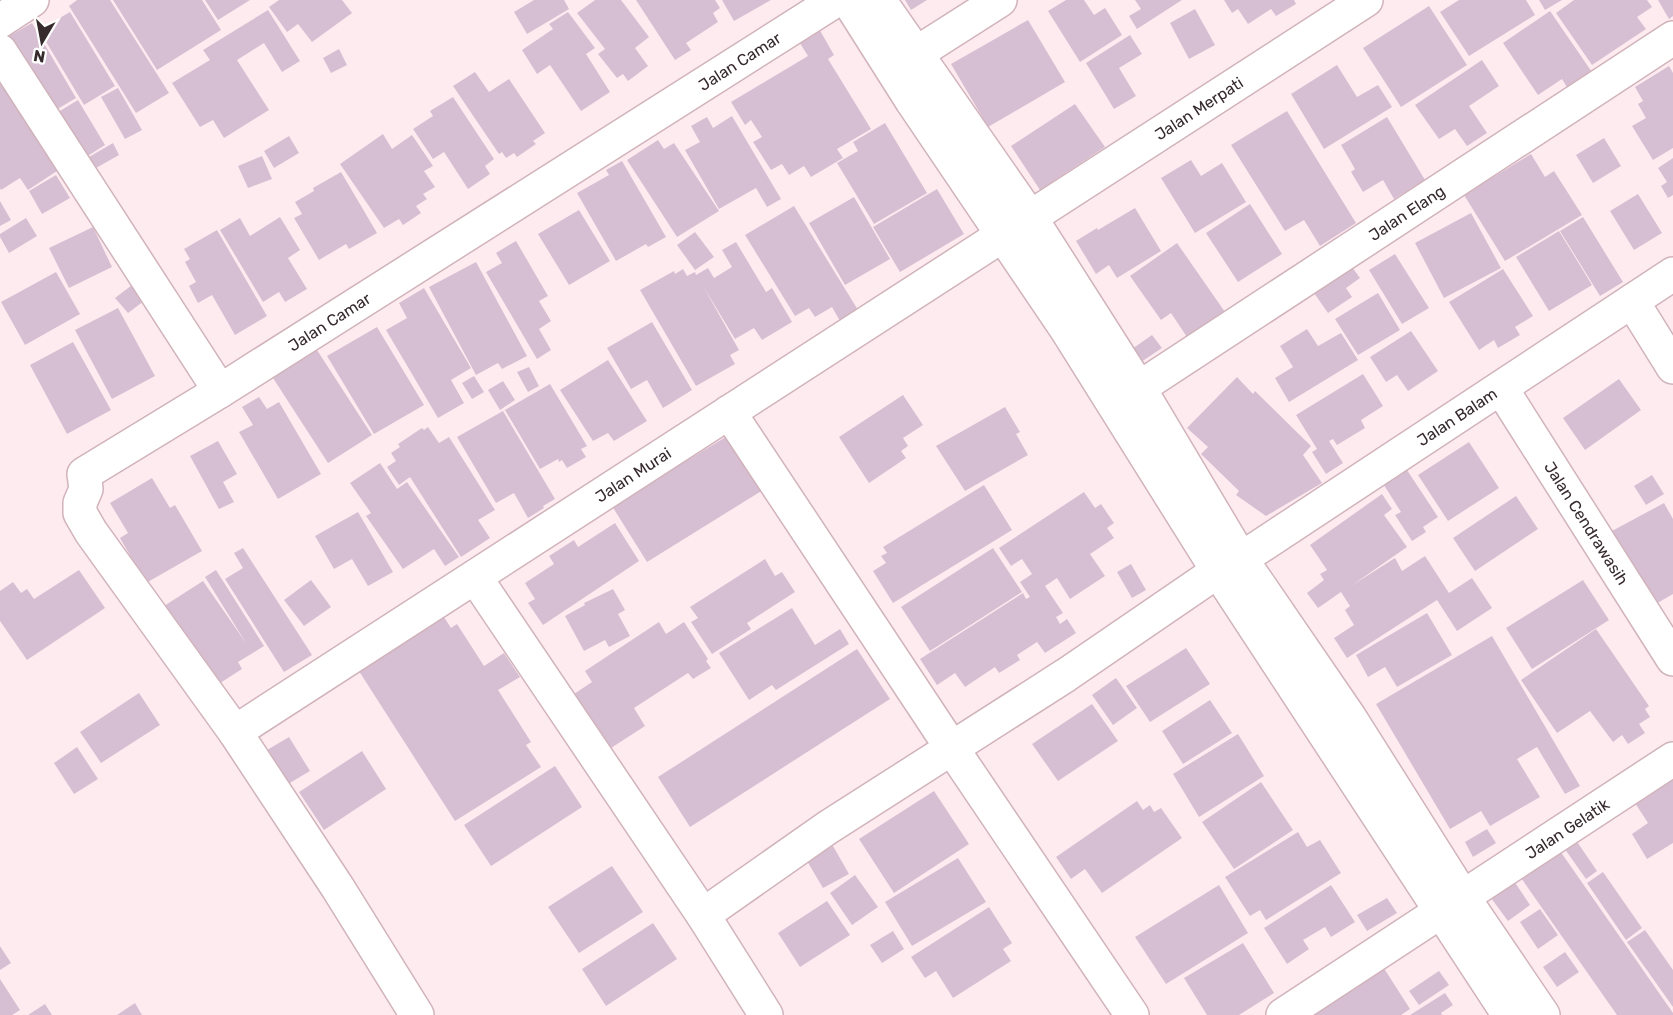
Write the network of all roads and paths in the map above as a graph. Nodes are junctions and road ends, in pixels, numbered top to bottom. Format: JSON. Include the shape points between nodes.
{"nodes":[{"id":1,"x":32,"y":0,"type":"edge"},
{"id":2,"x":836,"y":0,"type":"edge"},
{"id":3,"x":848,"y":0,"type":"edge"},
{"id":4,"x":879,"y":0,"type":"edge"},
{"id":5,"x":1000,"y":0,"type":"edge"},
{"id":6,"x":1366,"y":0,"type":"edge"},
{"id":7,"x":0,"y":21,"type":"edge"},
{"id":8,"x":1673,"y":38,"type":"edge"},
{"id":9,"x":0,"y":51,"type":"edge"},
{"id":10,"x":917,"y":53,"type":"junction"},
{"id":11,"x":1030,"y":217,"type":"junction"},
{"id":12,"x":1002,"y":234,"type":"junction"},
{"id":13,"x":1673,"y":274,"type":"edge"},
{"id":14,"x":1632,"y":301,"type":"junction"},
{"id":15,"x":1673,"y":367,"type":"edge"},
{"id":16,"x":1500,"y":387,"type":"junction"},
{"id":17,"x":1139,"y":388,"type":"junction"},
{"id":18,"x":220,"y":392,"type":"junction"},
{"id":19,"x":729,"y":412,"type":"junction"},
{"id":20,"x":1230,"y":565,"type":"junction"},
{"id":21,"x":474,"y":577,"type":"junction"},
{"id":22,"x":1673,"y":659,"type":"edge"},
{"id":23,"x":235,"y":732,"type":"junction"},
{"id":24,"x":951,"y":747,"type":"junction"},
{"id":25,"x":1673,"y":759,"type":"edge"},
{"id":26,"x":1451,"y":904,"type":"junction"},
{"id":27,"x":703,"y":915,"type":"junction"},
{"id":28,"x":417,"y":1015,"type":"edge"},
{"id":29,"x":766,"y":1015,"type":"edge"},
{"id":30,"x":1132,"y":1015,"type":"edge"},
{"id":31,"x":1283,"y":1015,"type":"edge"},
{"id":32,"x":1509,"y":1015,"type":"edge"},
{"id":33,"x":1543,"y":1015,"type":"edge"}],
"edges":[{"from":1,"to":7,"type":"street"},
{"from":2,"to":18,"type":"street","name":"Jalan Camar"},
{"from":3,"to":12,"type":"street"},
{"from":4,"to":10,"type":"street"},
{"from":5,"to":10,"type":"street"},
{"from":6,"to":11,"type":"street","name":"Jalan Merpati"},
{"from":8,"to":17,"type":"street","name":"Jalan Elang"},
{"from":9,"to":18,"type":"street"},
{"from":10,"to":11,"type":"street"},
{"from":11,"to":12,"type":"street","name":"Jalan Murai"},
{"from":11,"to":17,"type":"street"},
{"from":12,"to":19,"type":"street","name":"Jalan Murai"},
{"from":12,"to":20,"type":"street"},
{"from":13,"to":14,"type":"street","name":"Jalan Balam"},
{"from":14,"to":15,"type":"street"},
{"from":14,"to":16,"type":"street","name":"Jalan Balam"},
{"from":16,"to":20,"type":"street","name":"Jalan Balam"},
{"from":16,"to":22,"type":"street","name":"Jalan Cendrawasih"},
{"from":17,"to":20,"type":"street"},
{"from":18,"to":23,"type":"street","name":"Jalan Camar","via":[[84,474],[86,489],[80,513]]},
{"from":19,"to":21,"type":"street","name":"Jalan Murai"},
{"from":19,"to":24,"type":"street"},
{"from":20,"to":24,"type":"street","name":"Jalan Balam"},
{"from":20,"to":26,"type":"street"},
{"from":21,"to":23,"type":"street","name":"Jalan Murai"},
{"from":21,"to":27,"type":"street"},
{"from":23,"to":28,"type":"street"},
{"from":24,"to":27,"type":"street","name":"Jalan Balam"},
{"from":24,"to":30,"type":"street"},
{"from":25,"to":26,"type":"street","name":"Jalan Gelatik"},
{"from":26,"to":31,"type":"street","name":"Jalan Gelatik"},
{"from":26,"to":32,"type":"street"},
{"from":26,"to":33,"type":"street"},
{"from":27,"to":29,"type":"street"}]}
